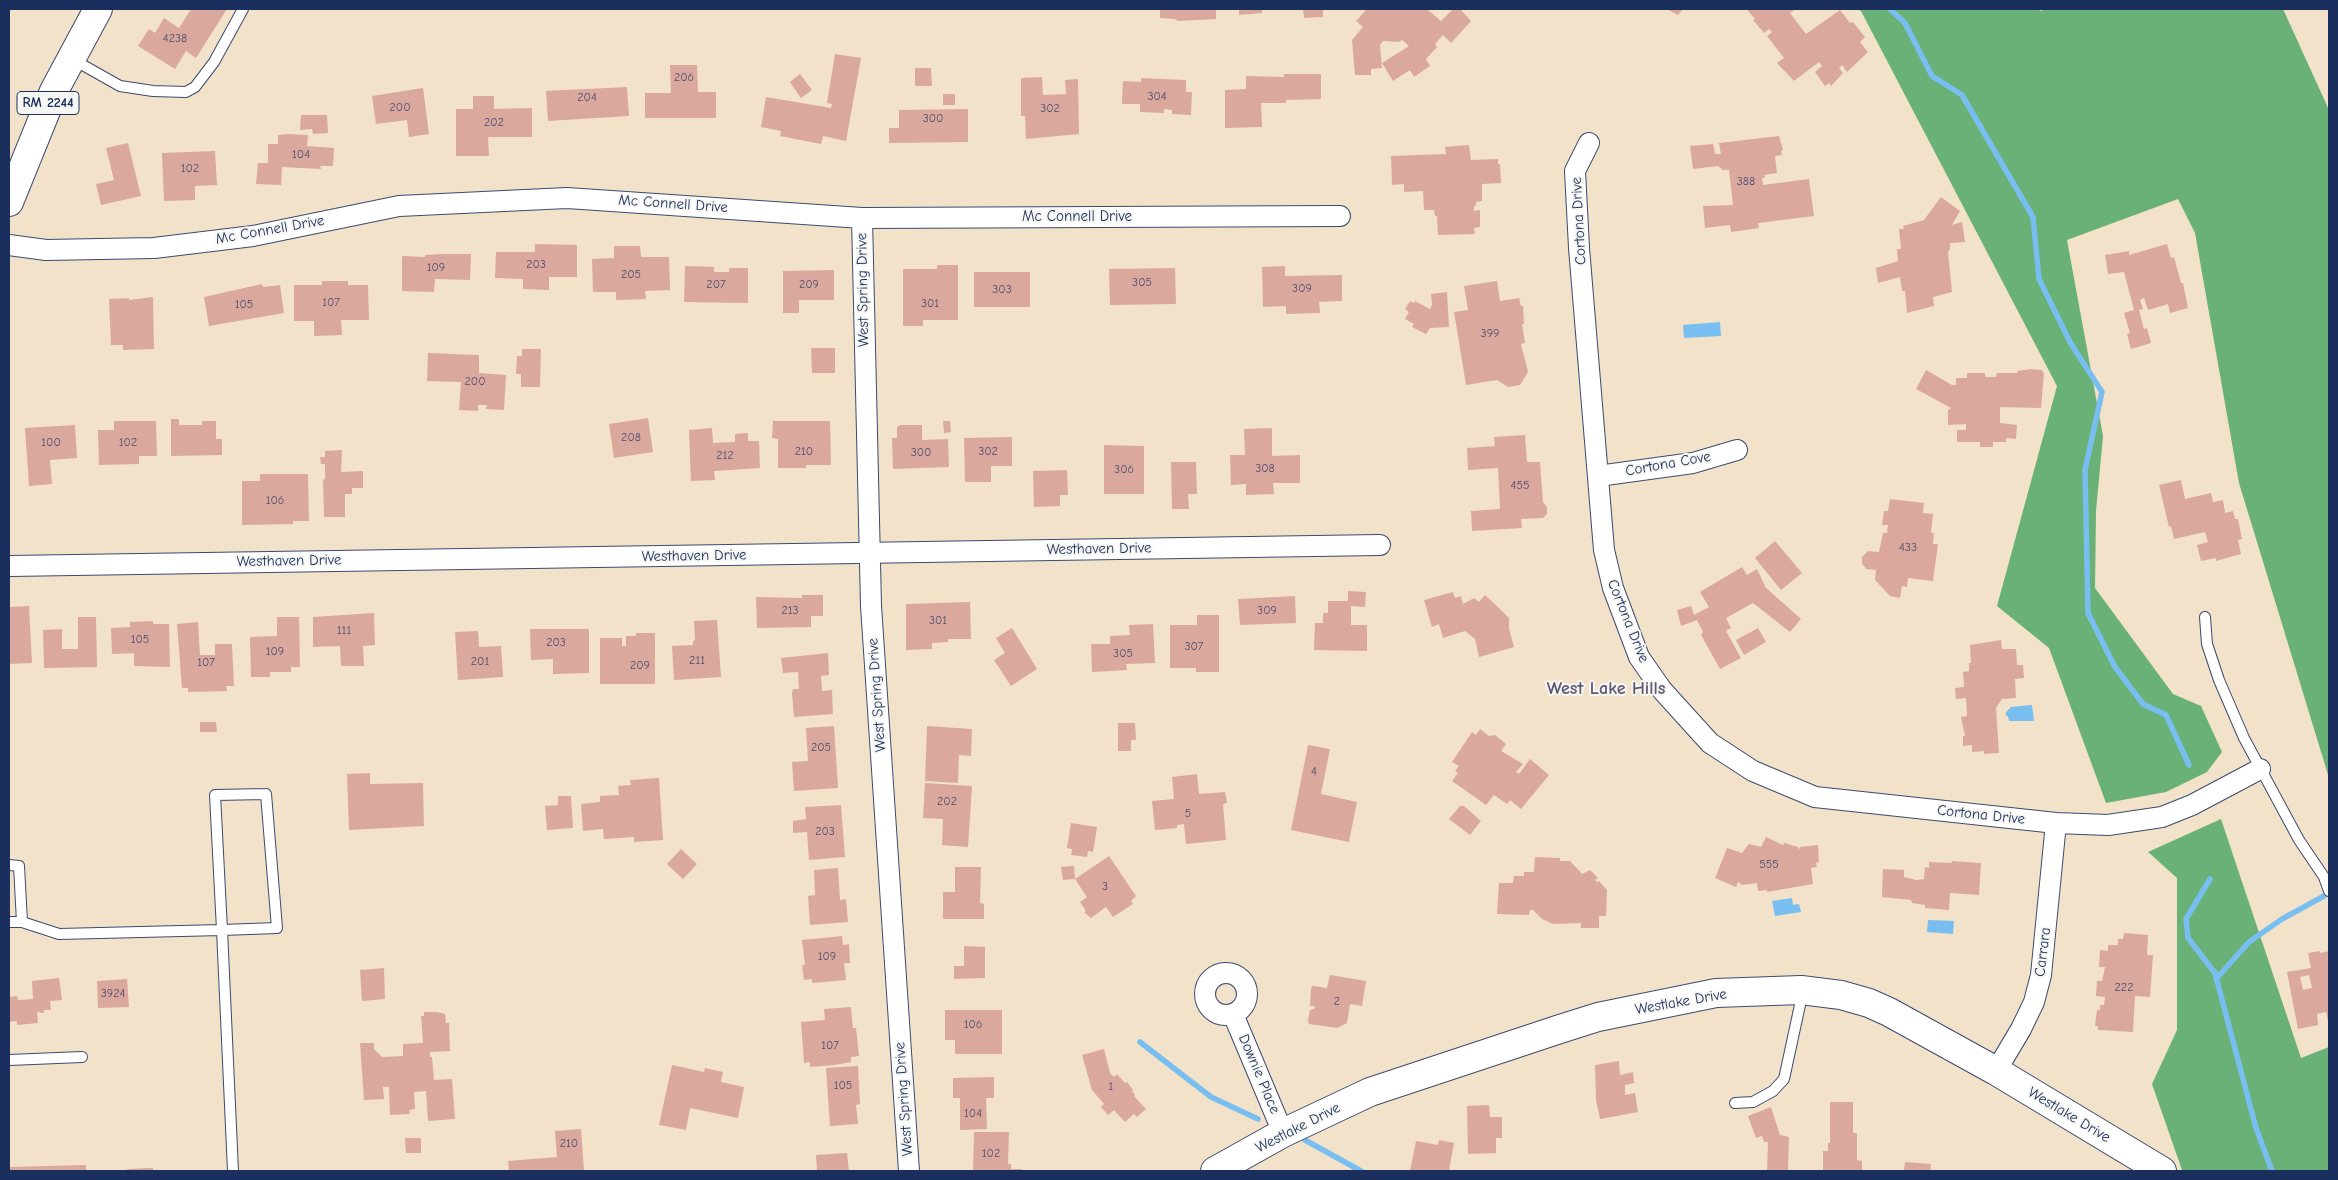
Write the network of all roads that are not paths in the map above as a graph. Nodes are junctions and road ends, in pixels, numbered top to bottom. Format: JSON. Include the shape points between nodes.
{"nodes":[{"id":1,"x":98,"y":9,"type":"edge"},
{"id":2,"x":243,"y":9,"type":"edge"},
{"id":3,"x":70,"y":58,"type":"junction"},
{"id":4,"x":1589,"y":143,"type":"dead end"},
{"id":5,"x":9,"y":202,"type":"edge"},
{"id":6,"x":1340,"y":216,"type":"dead end"},
{"id":7,"x":862,"y":218,"type":"junction"},
{"id":8,"x":9,"y":245,"type":"edge"},
{"id":9,"x":1737,"y":450,"type":"dead end"},
{"id":10,"x":1598,"y":476,"type":"junction"},
{"id":11,"x":1380,"y":545,"type":"dead end"},
{"id":12,"x":869,"y":552,"type":"junction"},
{"id":13,"x":9,"y":566,"type":"edge"},
{"id":14,"x":2205,"y":618,"type":"dead end"},
{"id":15,"x":2260,"y":769,"type":"junction"},
{"id":16,"x":2056,"y":823,"type":"junction"},
{"id":17,"x":9,"y":865,"type":"edge"},
{"id":18,"x":2329,"y":890,"type":"edge"},
{"id":19,"x":9,"y":922,"type":"edge"},
{"id":20,"x":22,"y":922,"type":"junction"},
{"id":21,"x":222,"y":930,"type":"junction"},
{"id":22,"x":1803,"y":990,"type":"junction"},
{"id":23,"x":1234,"y":1014,"type":"dead end"},
{"id":24,"x":82,"y":1057,"type":"dead end"},
{"id":25,"x":9,"y":1060,"type":"edge"},
{"id":26,"x":1996,"y":1071,"type":"junction"},
{"id":27,"x":1735,"y":1103,"type":"dead end"},
{"id":28,"x":1284,"y":1133,"type":"junction"},
{"id":29,"x":233,"y":1171,"type":"edge"},
{"id":30,"x":909,"y":1171,"type":"edge"},
{"id":31,"x":1215,"y":1171,"type":"edge"},
{"id":32,"x":2162,"y":1171,"type":"edge"}],
"edges":[{"from":1,"to":3,"type":"street","number":"RM 2244"},
{"from":2,"to":3,"type":"lane","via":[[214,62],[195,87],[186,92],[120,86]]},
{"from":3,"to":5,"type":"street","number":"RM 2244","via":[[41,119]]},
{"from":4,"to":10,"type":"street","name":"Cortona Drive","via":[[1576,171]]},
{"from":6,"to":7,"type":"street","name":"Mc Connell Drive"},
{"from":7,"to":8,"type":"street","name":"Mc Connell Drive","via":[[567,198],[399,206],[253,236],[154,248],[46,250]]},
{"from":7,"to":12,"type":"street","name":"West Spring Drive"},
{"from":9,"to":10,"type":"street","name":"Cortona Cove","via":[[1693,463]]},
{"from":10,"to":16,"type":"street","name":"Cortona Drive","via":[[1604,550],[1613,588],[1639,657],[1662,690],[1710,743],[1752,771],[1815,797]]},
{"from":11,"to":12,"type":"street","name":"Westhaven Drive"},
{"from":12,"to":13,"type":"street","name":"Westhaven Drive"},
{"from":12,"to":30,"type":"street","name":"West Spring Drive"},
{"from":14,"to":15,"type":"lane","via":[[2207,644],[2219,680]]},
{"from":15,"to":16,"type":"street","name":"Cortona Drive","via":[[2162,817],[2108,825]]},
{"from":15,"to":18,"type":"lane"},
{"from":16,"to":26,"type":"street","name":"Carrara","via":[[2041,975],[2034,1002]]},
{"from":17,"to":20,"type":"lane","via":[[19,866]]},
{"from":19,"to":20,"type":"lane"},
{"from":20,"to":21,"type":"lane","via":[[59,934]]},
{"from":21,"to":21,"type":"lane","via":[[277,928],[266,794],[215,795]]},
{"from":21,"to":29,"type":"lane"},
{"from":22,"to":26,"type":"street","name":"Westlake Drive","via":[[1841,995],[1868,1003]]},
{"from":22,"to":27,"type":"lane","via":[[1784,1078],[1773,1091],[1753,1102]]},
{"from":22,"to":28,"type":"street","name":"Westlake Drive","via":[[1716,993],[1598,1017],[1370,1092]]},
{"from":23,"to":28,"type":"street","name":"Downie Place"},
{"from":24,"to":25,"type":"lane"},
{"from":26,"to":32,"type":"street","name":"Westlake Drive"},
{"from":28,"to":31,"type":"street","name":"Westlake Drive"}]}
